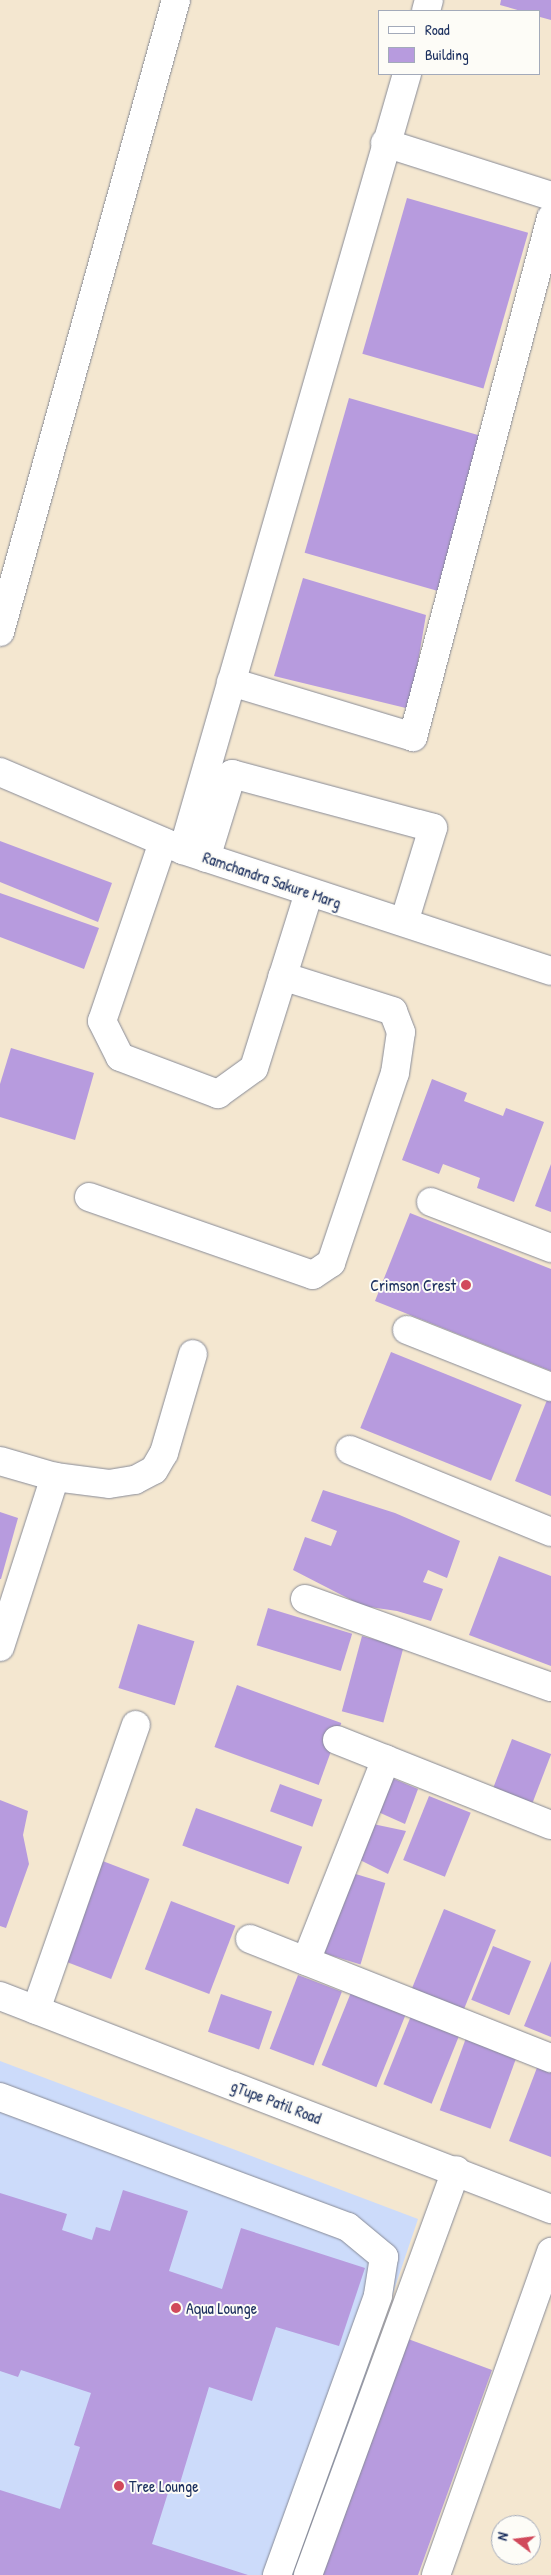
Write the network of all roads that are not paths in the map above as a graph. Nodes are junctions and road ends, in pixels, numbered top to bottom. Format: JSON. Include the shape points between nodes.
{"nodes":[{"id":1,"x":176,"y":0,"type":"edge"},
{"id":2,"x":407,"y":75,"type":"edge"},
{"id":3,"x":386,"y":143,"type":"junction"},
{"id":4,"x":551,"y":196,"type":"edge"},
{"id":5,"x":551,"y":218,"type":"edge"},
{"id":6,"x":0,"y":632,"type":"edge"},
{"id":7,"x":231,"y":682,"type":"junction"},
{"id":8,"x":0,"y":772,"type":"edge"},
{"id":9,"x":184,"y":850,"type":"junction"},
{"id":10,"x":309,"y":892,"type":"junction"},
{"id":11,"x":404,"y":922,"type":"junction"},
{"id":12,"x":551,"y":971,"type":"edge"},
{"id":13,"x":282,"y":976,"type":"junction"},
{"id":14,"x":89,"y":1197,"type":"dead end"},
{"id":15,"x":431,"y":1202,"type":"dead end"},
{"id":16,"x":551,"y":1248,"type":"edge"},
{"id":17,"x":407,"y":1330,"type":"dead end"},
{"id":18,"x":193,"y":1354,"type":"dead end"},
{"id":19,"x":551,"y":1387,"type":"edge"},
{"id":20,"x":350,"y":1450,"type":"dead end"},
{"id":21,"x":0,"y":1461,"type":"edge"},
{"id":22,"x":55,"y":1477,"type":"junction"},
{"id":23,"x":551,"y":1532,"type":"edge"},
{"id":24,"x":305,"y":1599,"type":"dead end"},
{"id":25,"x":0,"y":1647,"type":"edge"},
{"id":26,"x":551,"y":1687,"type":"edge"},
{"id":27,"x":136,"y":1725,"type":"dead end"},
{"id":28,"x":337,"y":1740,"type":"dead end"},
{"id":29,"x":386,"y":1759,"type":"junction"},
{"id":30,"x":551,"y":1825,"type":"edge"},
{"id":31,"x":250,"y":1939,"type":"dead end"},
{"id":32,"x":306,"y":1961,"type":"junction"},
{"id":33,"x":0,"y":1996,"type":"edge"},
{"id":34,"x":36,"y":2010,"type":"junction"},
{"id":35,"x":551,"y":2058,"type":"edge"},
{"id":36,"x":0,"y":2097,"type":"edge"},
{"id":37,"x":456,"y":2170,"type":"junction"},
{"id":38,"x":551,"y":2209,"type":"edge"},
{"id":39,"x":551,"y":2252,"type":"edge"},
{"id":40,"x":277,"y":2575,"type":"edge"},
{"id":41,"x":308,"y":2575,"type":"edge"},
{"id":42,"x":436,"y":2575,"type":"edge"}],
"edges":[{"from":1,"to":6,"type":"street"},
{"from":2,"to":3,"type":"street"},
{"from":3,"to":4,"type":"street"},
{"from":3,"to":7,"type":"street"},
{"from":5,"to":7,"type":"street","via":[[413,737]]},
{"from":7,"to":9,"type":"street"},
{"from":8,"to":9,"type":"street","name":"Ramchandra Sakure Marg"},
{"from":9,"to":10,"type":"street","name":"Ramchandra Sakure Marg"},
{"from":9,"to":11,"type":"street","via":[[232,774],[433,828]]},
{"from":9,"to":13,"type":"street","via":[[102,1021],[120,1057],[218,1094],[254,1068]]},
{"from":10,"to":11,"type":"street","name":"Ramchandra Sakure Marg"},
{"from":10,"to":13,"type":"street"},
{"from":11,"to":12,"type":"street","name":"Ramchandra Sakure Marg"},
{"from":13,"to":14,"type":"street","via":[[393,1011],[402,1032],[395,1073],[331,1263],[313,1276]]},
{"from":15,"to":16,"type":"street"},
{"from":17,"to":19,"type":"street"},
{"from":18,"to":22,"type":"street","via":[[164,1453],[154,1470],[135,1480],[109,1484]]},
{"from":20,"to":23,"type":"street"},
{"from":21,"to":22,"type":"street"},
{"from":22,"to":25,"type":"street"},
{"from":24,"to":26,"type":"street"},
{"from":27,"to":34,"type":"street"},
{"from":28,"to":29,"type":"street"},
{"from":29,"to":30,"type":"street"},
{"from":29,"to":32,"type":"street"},
{"from":31,"to":32,"type":"street"},
{"from":32,"to":35,"type":"street"},
{"from":33,"to":34,"type":"street","name":"gTupe Patil Road"},
{"from":34,"to":37,"type":"street","name":"gTupe Patil Road"},
{"from":36,"to":40,"type":"street","via":[[348,2227],[384,2257],[378,2296]]},
{"from":37,"to":38,"type":"street","name":"gTupe Patil Road"},
{"from":37,"to":41,"type":"street"},
{"from":39,"to":42,"type":"street"}]}
